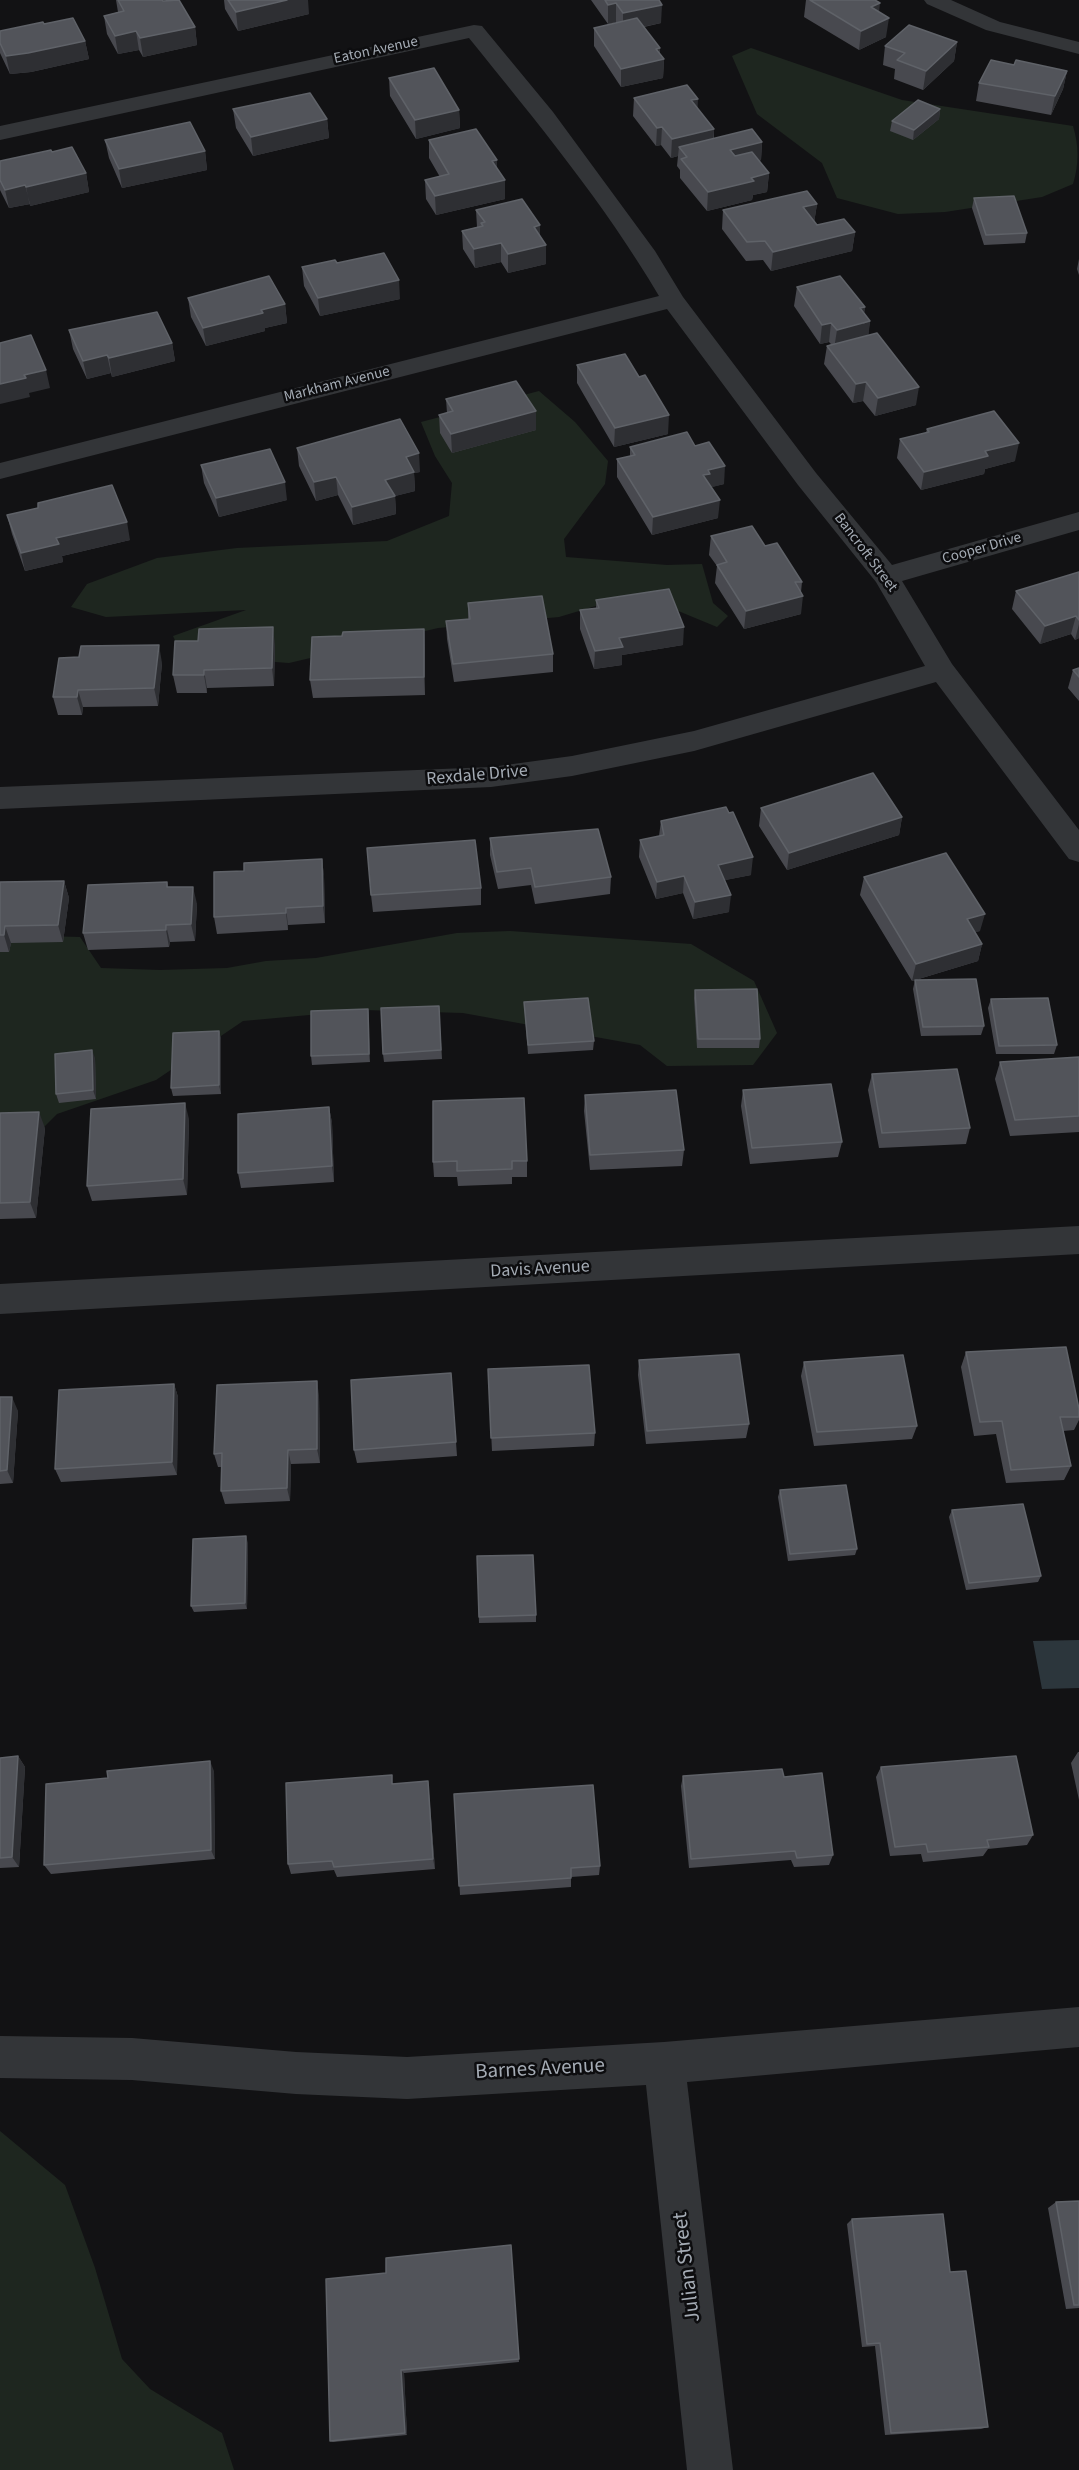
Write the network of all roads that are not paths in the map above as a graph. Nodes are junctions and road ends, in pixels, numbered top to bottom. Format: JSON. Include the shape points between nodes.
{"nodes":[{"id":1,"x":934,"y":0,"type":"edge"},
{"id":2,"x":1079,"y":48,"type":"edge"},
{"id":3,"x":0,"y":133,"type":"edge"},
{"id":4,"x":647,"y":256,"type":"joint"},
{"id":5,"x":673,"y":300,"type":"junction"},
{"id":6,"x":0,"y":471,"type":"edge"},
{"id":7,"x":1079,"y":521,"type":"edge"},
{"id":8,"x":886,"y":576,"type":"junction"},
{"id":9,"x":942,"y":671,"type":"junction"},
{"id":10,"x":0,"y":798,"type":"edge"},
{"id":11,"x":1079,"y":851,"type":"edge"},
{"id":12,"x":1079,"y":1240,"type":"edge"},
{"id":13,"x":0,"y":1299,"type":"edge"},
{"id":14,"x":1079,"y":2027,"type":"edge"},
{"id":15,"x":0,"y":2057,"type":"edge"},
{"id":16,"x":664,"y":2063,"type":"junction"},
{"id":17,"x":710,"y":2470,"type":"edge"}],
"edges":[{"from":1,"to":2,"type":"street","via":[[993,26]]},
{"from":3,"to":4,"type":"street","name":"Eaton Avenue","via":[[474,31],[545,117]]},
{"from":4,"to":5,"type":"street","name":"Bancroft Street"},
{"from":5,"to":6,"type":"street","name":"Markham Avenue"},
{"from":5,"to":8,"type":"street","name":"Bancroft Street","via":[[807,479]]},
{"from":7,"to":8,"type":"street","name":"Cooper Drive"},
{"from":8,"to":9,"type":"street","name":"Bancroft Street"},
{"from":9,"to":10,"type":"street","name":"Rexdale Drive","via":[[714,736],[572,766],[491,777]]},
{"from":9,"to":11,"type":"street","name":"Bancroft Street"},
{"from":12,"to":13,"type":"street","name":"Davis Avenue"},
{"from":14,"to":16,"type":"street","name":"Barnes Avenue"},
{"from":15,"to":16,"type":"street","name":"Barnes Avenue","via":[[132,2059],[407,2078]]},
{"from":16,"to":17,"type":"street","name":"Julian Street"}]}
